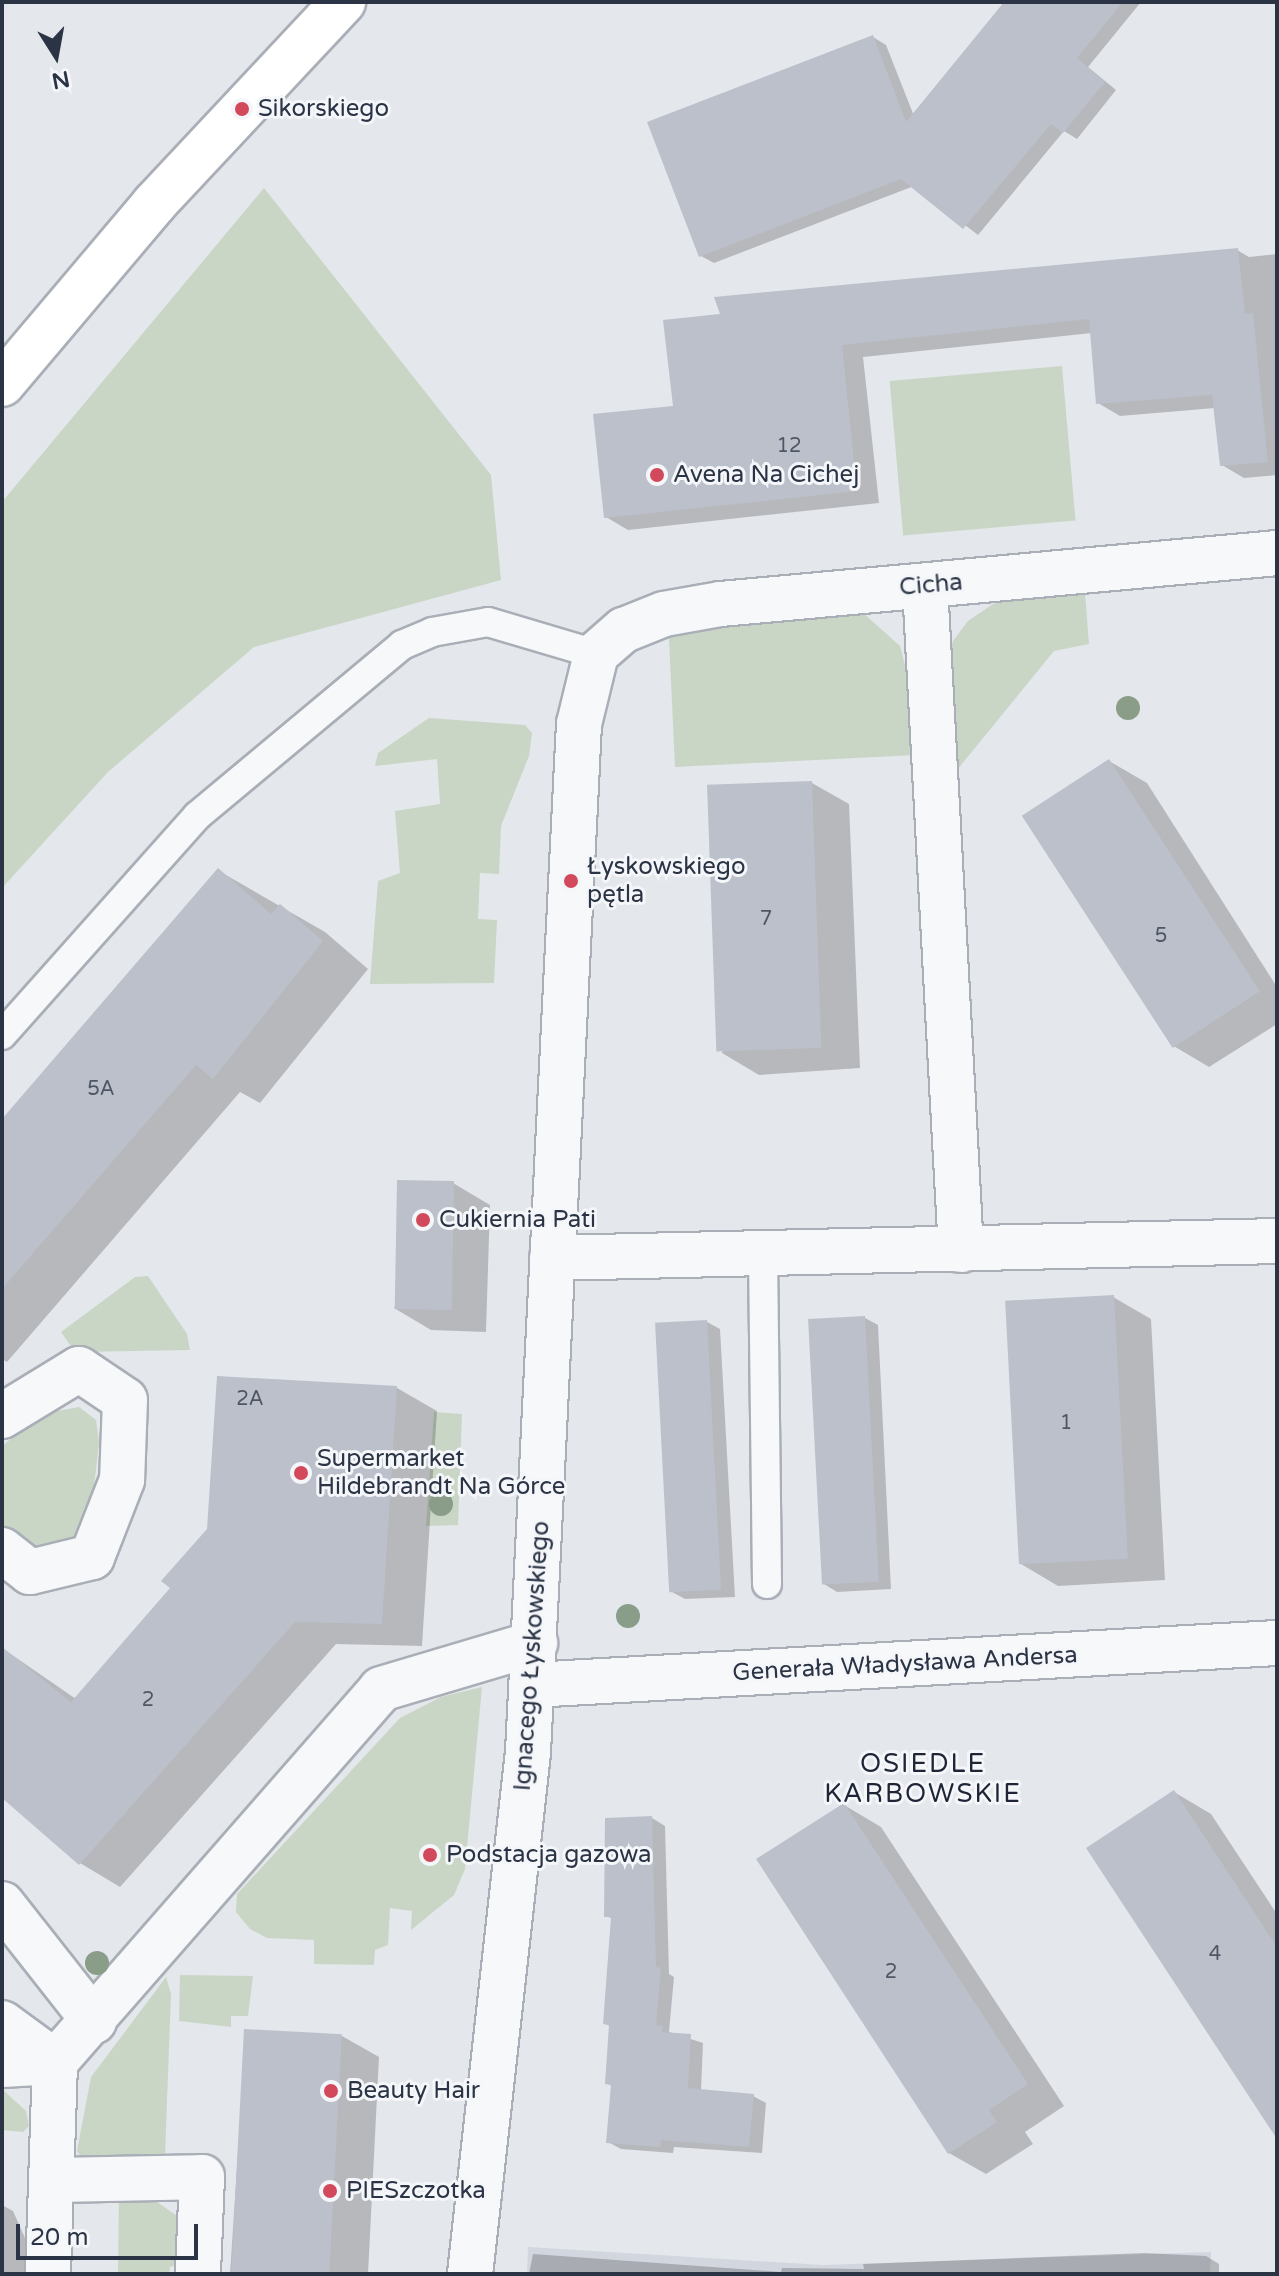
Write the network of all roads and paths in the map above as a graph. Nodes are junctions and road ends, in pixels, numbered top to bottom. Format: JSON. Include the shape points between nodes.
{"nodes":[{"id":1,"x":343,"y":2,"type":"edge"},
{"id":2,"x":2,"y":384,"type":"edge"},
{"id":3,"x":1277,"y":553,"type":"edge"},
{"id":4,"x":925,"y":586,"type":"junction"},
{"id":5,"x":596,"y":654,"type":"junction"},
{"id":6,"x":2,"y":1035,"type":"edge"},
{"id":7,"x":1277,"y":1241,"type":"edge"},
{"id":8,"x":961,"y":1250,"type":"junction"},
{"id":9,"x":763,"y":1255,"type":"junction"},
{"id":10,"x":552,"y":1258,"type":"junction"},
{"id":11,"x":2,"y":1416,"type":"edge"},
{"id":12,"x":2,"y":1550,"type":"edge"},
{"id":13,"x":767,"y":1584,"type":"dead end"},
{"id":14,"x":1277,"y":1643,"type":"edge"},
{"id":15,"x":534,"y":1664,"type":"junction"},
{"id":16,"x":2,"y":1904,"type":"edge"},
{"id":17,"x":94,"y":2021,"type":"junction"},
{"id":18,"x":2,"y":2023,"type":"edge"},
{"id":19,"x":55,"y":2062,"type":"junction"},
{"id":20,"x":2,"y":2065,"type":"edge"},
{"id":21,"x":52,"y":2180,"type":"junction"},
{"id":22,"x":48,"y":2274,"type":"edge"},
{"id":23,"x":198,"y":2274,"type":"edge"},
{"id":24,"x":470,"y":2274,"type":"edge"}],
"edges":[{"from":1,"to":2,"type":"main road","via":[[154,204]]},
{"from":3,"to":4,"type":"street","name":"Cicha"},
{"from":4,"to":5,"type":"street","name":"Cicha","via":[[664,614],[624,630]]},
{"from":4,"to":8,"type":"street"},
{"from":5,"to":6,"type":"lane","via":[[488,622],[432,632],[402,645],[197,816]]},
{"from":5,"to":10,"type":"street","name":"Ignacego Łyskowskiego","via":[[579,724]]},
{"from":7,"to":8,"type":"street"},
{"from":8,"to":9,"type":"street"},
{"from":9,"to":10,"type":"street"},
{"from":9,"to":13,"type":"lane"},
{"from":10,"to":15,"type":"street","name":"Ignacego Łyskowskiego"},
{"from":11,"to":12,"type":"street","via":[[79,1369],[125,1400],[122,1480],[92,1557],[30,1572]]},
{"from":14,"to":15,"type":"street","name":"Generała Władysława Andersa"},
{"from":15,"to":17,"type":"street","name":"Generała Władysława Andersa","via":[[381,1689]]},
{"from":15,"to":24,"type":"street","name":"Ignacego Łyskowskiego"},
{"from":16,"to":17,"type":"street"},
{"from":17,"to":19,"type":"street","name":"Generała Władysława Andersa"},
{"from":18,"to":19,"type":"street"},
{"from":19,"to":20,"type":"street"},
{"from":19,"to":21,"type":"street"},
{"from":21,"to":22,"type":"street"},
{"from":21,"to":23,"type":"street","via":[[202,2177]]}]}
